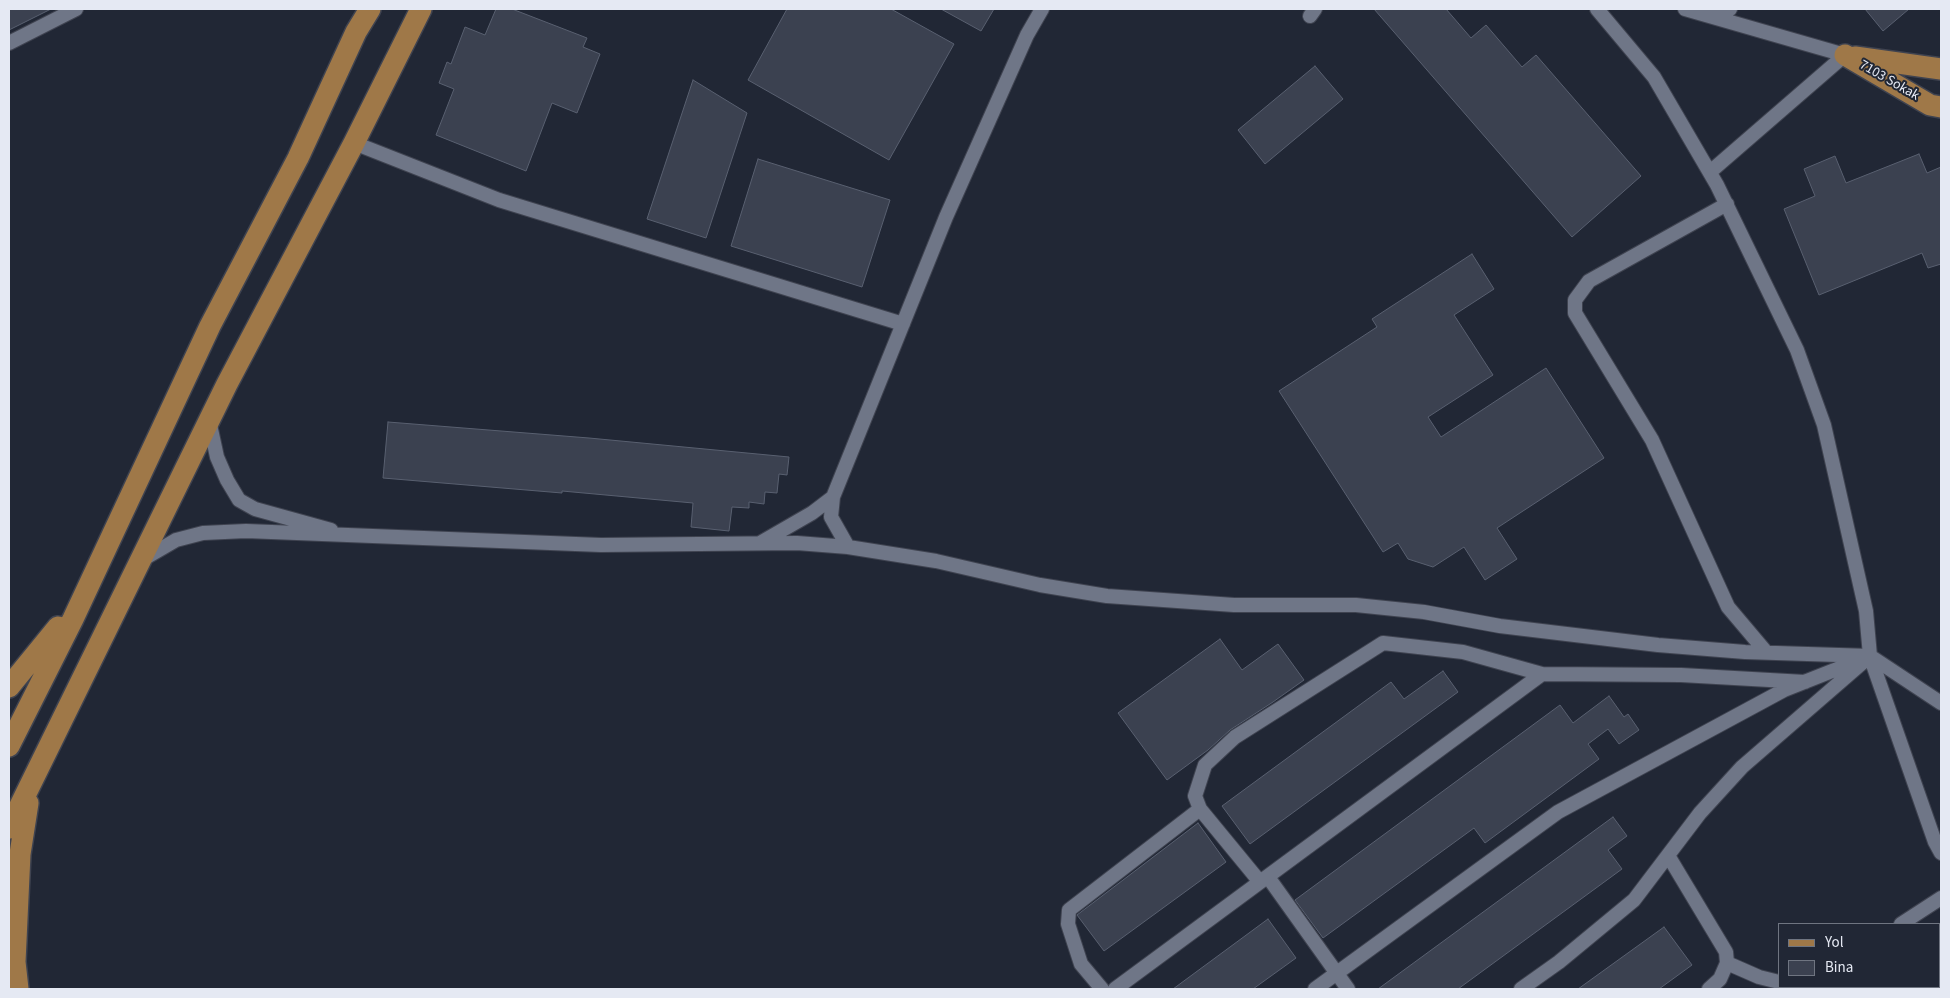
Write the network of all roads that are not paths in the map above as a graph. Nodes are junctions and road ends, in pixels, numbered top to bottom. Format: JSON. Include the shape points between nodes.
{"nodes":[{"id":1,"x":76,"y":9,"type":"edge"},
{"id":2,"x":370,"y":9,"type":"edge"},
{"id":3,"x":421,"y":9,"type":"edge"},
{"id":4,"x":1042,"y":9,"type":"edge"},
{"id":5,"x":1597,"y":9,"type":"edge"},
{"id":6,"x":1685,"y":9,"type":"edge"},
{"id":7,"x":1730,"y":9,"type":"edge"},
{"id":8,"x":1714,"y":17,"type":"junction"},
{"id":9,"x":9,"y":43,"type":"edge"},
{"id":10,"x":1845,"y":55,"type":"junction"},
{"id":11,"x":1941,"y":69,"type":"edge"},
{"id":12,"x":1941,"y":107,"type":"edge"},
{"id":13,"x":354,"y":143,"type":"junction"},
{"id":14,"x":1710,"y":172,"type":"junction"},
{"id":15,"x":1727,"y":204,"type":"junction"},
{"id":16,"x":903,"y":324,"type":"junction"},
{"id":17,"x":209,"y":420,"type":"junction"},
{"id":18,"x":833,"y":497,"type":"junction"},
{"id":19,"x":348,"y":534,"type":"junction"},
{"id":20,"x":759,"y":544,"type":"junction"},
{"id":21,"x":848,"y":547,"type":"junction"},
{"id":22,"x":140,"y":561,"type":"junction"},
{"id":23,"x":83,"y":596,"type":"junction"},
{"id":24,"x":1766,"y":652,"type":"junction"},
{"id":25,"x":1870,"y":656,"type":"junction"},
{"id":26,"x":1542,"y":674,"type":"junction"},
{"id":27,"x":1805,"y":682,"type":"junction"},
{"id":28,"x":9,"y":687,"type":"edge"},
{"id":29,"x":1941,"y":703,"type":"edge"},
{"id":30,"x":9,"y":746,"type":"edge"},
{"id":31,"x":31,"y":782,"type":"junction"},
{"id":32,"x":1200,"y":809,"type":"junction"},
{"id":33,"x":9,"y":828,"type":"edge"},
{"id":34,"x":1941,"y":852,"type":"edge"},
{"id":35,"x":1669,"y":857,"type":"junction"},
{"id":36,"x":1264,"y":879,"type":"junction"},
{"id":37,"x":1941,"y":898,"type":"edge"},
{"id":38,"x":1903,"y":923,"type":"edge"},
{"id":39,"x":1727,"y":963,"type":"junction"},
{"id":40,"x":1337,"y":973,"type":"junction"},
{"id":41,"x":1778,"y":982,"type":"edge"},
{"id":42,"x":18,"y":989,"type":"edge"},
{"id":43,"x":1102,"y":989,"type":"edge"},
{"id":44,"x":1115,"y":989,"type":"edge"},
{"id":45,"x":1315,"y":989,"type":"edge"},
{"id":46,"x":1348,"y":989,"type":"edge"},
{"id":47,"x":1521,"y":989,"type":"edge"},
{"id":48,"x":1709,"y":989,"type":"edge"}],
"edges":[{"from":1,"to":9,"type":"street"},
{"from":2,"to":23,"type":"main road","via":[[356,32],[298,158],[210,326]]},
{"from":3,"to":13,"type":"main road"},
{"from":4,"to":16,"type":"street","via":[[1027,35],[946,217]]},
{"from":5,"to":14,"type":"street","via":[[1654,77]]},
{"from":6,"to":8,"type":"street"},
{"from":7,"to":8,"type":"street"},
{"from":8,"to":10,"type":"street"},
{"from":10,"to":11,"type":"main road","name":"7103 Sokak"},
{"from":10,"to":12,"type":"main road","name":"7103 Sokak","via":[[1930,105]]},
{"from":10,"to":14,"type":"street"},
{"from":13,"to":16,"type":"street","via":[[499,200]]},
{"from":13,"to":17,"type":"main road"},
{"from":14,"to":15,"type":"street"},
{"from":15,"to":24,"type":"street","via":[[1590,280],[1575,300],[1575,313],[1652,440],[1728,607]]},
{"from":15,"to":25,"type":"street","via":[[1796,350],[1824,425],[1866,610]]},
{"from":16,"to":18,"type":"street"},
{"from":17,"to":19,"type":"street","via":[[217,457],[239,500],[255,509]]},
{"from":17,"to":22,"type":"main road"},
{"from":18,"to":20,"type":"street"},
{"from":18,"to":21,"type":"street","via":[[831,517]]},
{"from":19,"to":20,"type":"street","via":[[601,546]]},
{"from":19,"to":22,"type":"street","via":[[203,533],[176,540]]},
{"from":20,"to":21,"type":"street"},
{"from":21,"to":24,"type":"street","via":[[936,560],[1040,585],[1108,596],[1234,604],[1356,606],[1424,612],[1500,626],[1658,645]]},
{"from":22,"to":31,"type":"main road"},
{"from":23,"to":28,"type":"main road"},
{"from":23,"to":30,"type":"main road"},
{"from":24,"to":25,"type":"street"},
{"from":25,"to":27,"type":"street"},
{"from":25,"to":29,"type":"street"},
{"from":25,"to":34,"type":"street"},
{"from":25,"to":35,"type":"street","via":[[1742,767],[1700,813]]},
{"from":26,"to":27,"type":"street","via":[[1681,675]]},
{"from":26,"to":32,"type":"street","via":[[1463,652],[1383,643],[1235,737],[1215,754],[1205,765],[1199,781],[1195,796]]},
{"from":26,"to":36,"type":"street"},
{"from":27,"to":40,"type":"street","via":[[1784,690],[1558,812]]},
{"from":31,"to":33,"type":"main road"},
{"from":31,"to":42,"type":"main road","via":[[20,854],[15,962]]},
{"from":32,"to":36,"type":"street"},
{"from":32,"to":43,"type":"street","via":[[1069,910],[1068,924],[1081,964]]},
{"from":35,"to":39,"type":"street","via":[[1726,952]]},
{"from":35,"to":47,"type":"street","via":[[1634,900]]},
{"from":36,"to":40,"type":"street"},
{"from":36,"to":44,"type":"street"},
{"from":37,"to":38,"type":"street"},
{"from":39,"to":41,"type":"street"},
{"from":39,"to":48,"type":"street","via":[[1720,979]]},
{"from":40,"to":45,"type":"street"},
{"from":40,"to":46,"type":"street"}]}
